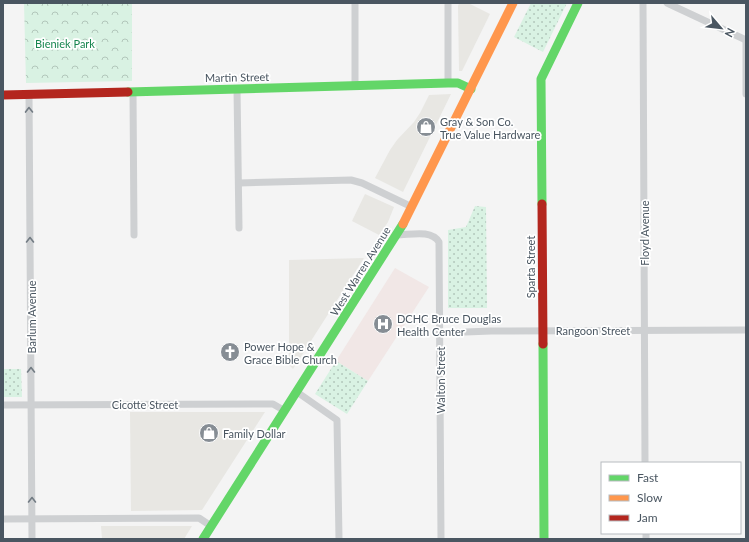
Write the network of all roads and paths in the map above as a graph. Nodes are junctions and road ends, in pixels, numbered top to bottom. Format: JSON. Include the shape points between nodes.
{"nodes":[{"id":1,"x":355,"y":3,"type":"edge"},
{"id":2,"x":448,"y":3,"type":"edge"},
{"id":3,"x":513,"y":3,"type":"edge"},
{"id":4,"x":578,"y":3,"type":"edge"},
{"id":5,"x":643,"y":3,"type":"edge"},
{"id":6,"x":667,"y":3,"type":"edge"},
{"id":7,"x":746,"y":40,"type":"edge"},
{"id":8,"x":448,"y":83,"type":"junction"},
{"id":9,"x":355,"y":86,"type":"junction"},
{"id":10,"x":238,"y":89,"type":"junction"},
{"id":11,"x":471,"y":89,"type":"junction"},
{"id":12,"x":133,"y":92,"type":"junction"},
{"id":13,"x":29,"y":94,"type":"junction"},
{"id":14,"x":746,"y":94,"type":"edge"},
{"id":15,"x":3,"y":95,"type":"edge"},
{"id":16,"x":239,"y":183,"type":"junction"},
{"id":17,"x":412,"y":207,"type":"junction"},
{"id":18,"x":239,"y":228,"type":"dead end"},
{"id":19,"x":134,"y":235,"type":"dead end"},
{"id":20,"x":397,"y":235,"type":"junction"},
{"id":21,"x":542,"y":330,"type":"junction"},
{"id":22,"x":645,"y":330,"type":"junction"},
{"id":23,"x":746,"y":330,"type":"edge"},
{"id":24,"x":440,"y":333,"type":"junction"},
{"id":25,"x":297,"y":392,"type":"junction"},
{"id":26,"x":3,"y":405,"type":"edge"},
{"id":27,"x":32,"y":405,"type":"junction"},
{"id":28,"x":284,"y":412,"type":"junction"},
{"id":29,"x":645,"y":462,"type":"edge"},
{"id":30,"x":3,"y":519,"type":"edge"},
{"id":31,"x":32,"y":519,"type":"junction"},
{"id":32,"x":211,"y":526,"type":"junction"},
{"id":33,"x":32,"y":539,"type":"edge"},
{"id":34,"x":203,"y":539,"type":"edge"},
{"id":35,"x":339,"y":539,"type":"edge"},
{"id":36,"x":441,"y":539,"type":"edge"},
{"id":37,"x":544,"y":539,"type":"edge"}],
"edges":[{"from":1,"to":9,"type":"street"},
{"from":2,"to":8,"type":"street"},
{"from":3,"to":11,"type":"street","name":"West Warren Avenue"},
{"from":4,"to":21,"type":"street","name":"Sparta Street","via":[[541,79]]},
{"from":5,"to":22,"type":"street","name":"Floyd Avenue"},
{"from":6,"to":7,"type":"street"},
{"from":7,"to":14,"type":"street"},
{"from":8,"to":9,"type":"street","name":"Martin Street"},
{"from":8,"to":11,"type":"street","name":"Martin Street","via":[[458,83]]},
{"from":9,"to":10,"type":"street","name":"Martin Street"},
{"from":10,"to":12,"type":"street","name":"Martin Street"},
{"from":10,"to":16,"type":"street"},
{"from":11,"to":17,"type":"street","name":"West Warren Avenue"},
{"from":12,"to":13,"type":"street","name":"Martin Street"},
{"from":12,"to":19,"type":"street"},
{"from":13,"to":15,"type":"street","name":"Martin Street"},
{"from":27,"to":13,"type":"street","name":"Barlum Avenue","one_way":true},
{"from":16,"to":17,"type":"street","via":[[351,180]]},
{"from":16,"to":18,"type":"street"},
{"from":17,"to":20,"type":"street","name":"West Warren Avenue"},
{"from":20,"to":24,"type":"street","name":"Walton Street","via":[[430,234],[439,242]]},
{"from":20,"to":25,"type":"street","name":"West Warren Avenue"},
{"from":21,"to":22,"type":"street","name":"Rangoon Street"},
{"from":21,"to":24,"type":"street","name":"Rangoon Street"},
{"from":21,"to":37,"type":"street","name":"Sparta Street"},
{"from":22,"to":23,"type":"street","name":"Rangoon Street"},
{"from":22,"to":29,"type":"street","name":"Floyd Avenue"},
{"from":24,"to":36,"type":"street","name":"Walton Street"},
{"from":25,"to":28,"type":"street","name":"West Warren Avenue"},
{"from":25,"to":35,"type":"street","via":[[337,420]]},
{"from":26,"to":27,"type":"street","name":"Cicotte Street"},
{"from":27,"to":28,"type":"street","name":"Cicotte Street","via":[[273,404]]},
{"from":31,"to":27,"type":"street","name":"Barlum Avenue","one_way":true},
{"from":28,"to":32,"type":"street","name":"West Warren Avenue"},
{"from":30,"to":31,"type":"street"},
{"from":31,"to":32,"type":"street","via":[[199,518]]},
{"from":31,"to":33,"type":"street","name":"Barlum Avenue"},
{"from":32,"to":34,"type":"street","name":"West Warren Avenue"}]}
